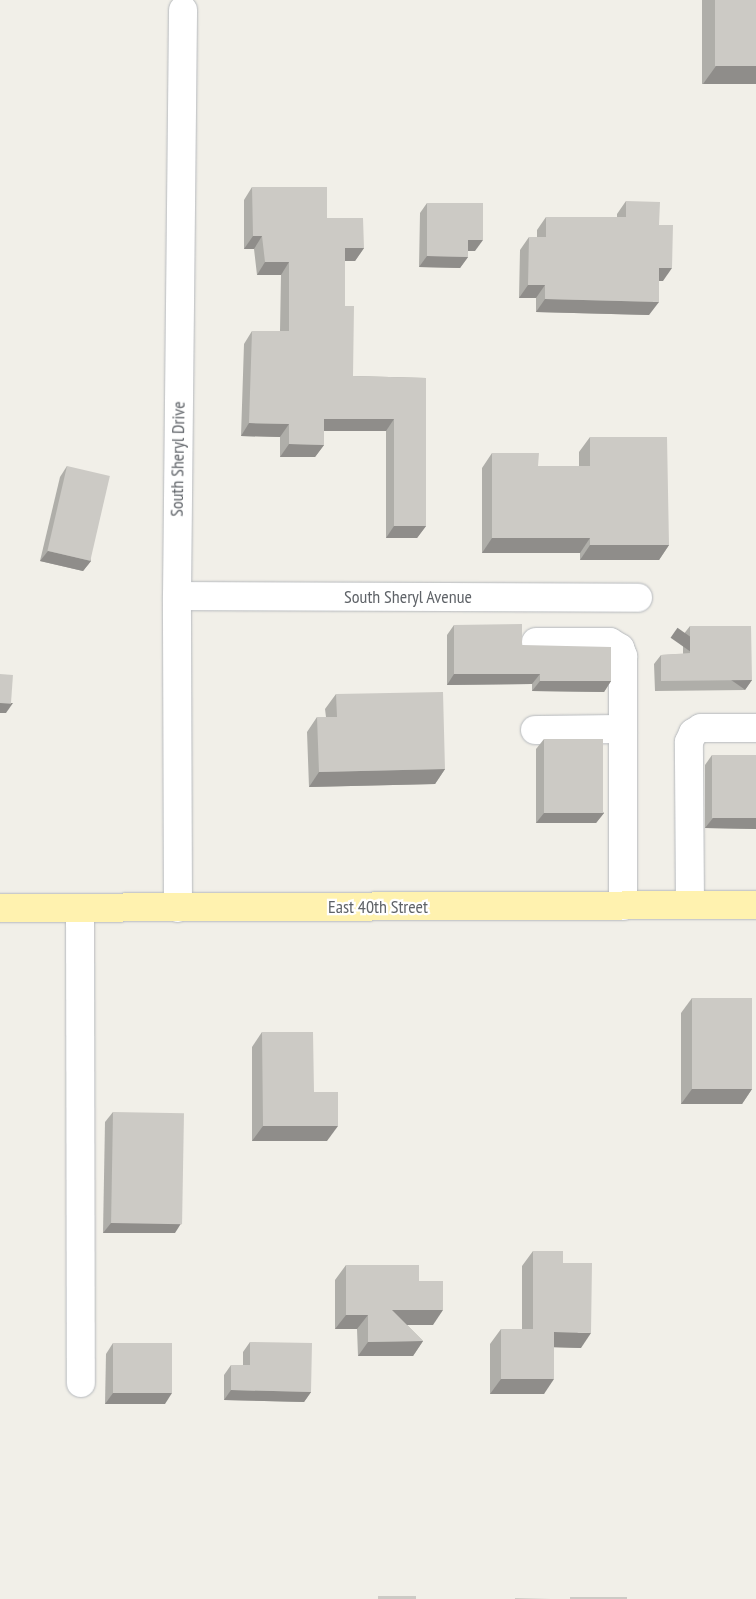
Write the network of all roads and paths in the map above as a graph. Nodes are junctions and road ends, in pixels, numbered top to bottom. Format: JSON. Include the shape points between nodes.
{"nodes":[{"id":1,"x":183,"y":10,"type":"dead end"},
{"id":2,"x":177,"y":596,"type":"junction"},
{"id":3,"x":638,"y":598,"type":"dead end"},
{"id":4,"x":536,"y":642,"type":"dead end"},
{"id":5,"x":756,"y":728,"type":"edge"},
{"id":6,"x":623,"y":729,"type":"junction"},
{"id":7,"x":535,"y":730,"type":"dead end"},
{"id":8,"x":690,"y":905,"type":"junction"},
{"id":9,"x":756,"y":905,"type":"edge"},
{"id":10,"x":623,"y":906,"type":"junction"},
{"id":11,"x":0,"y":908,"type":"edge"},
{"id":12,"x":80,"y":908,"type":"junction"},
{"id":13,"x":178,"y":908,"type":"junction"},
{"id":14,"x":81,"y":1384,"type":"dead end"}],
"edges":[{"from":1,"to":2,"type":"street","name":"South Sheryl Drive"},
{"from":2,"to":3,"type":"street","name":"South Sheryl Avenue"},
{"from":2,"to":13,"type":"street","name":"South Sheryl Drive"},
{"from":4,"to":6,"type":"street","via":[[610,642],[620,648],[623,656]]},
{"from":5,"to":8,"type":"street","via":[[702,728],[693,732],[689,742]]},
{"from":6,"to":7,"type":"street"},
{"from":6,"to":10,"type":"street"},
{"from":8,"to":9,"type":"main road","name":"East 40th Street"},
{"from":8,"to":10,"type":"main road","name":"East 40th Street"},
{"from":10,"to":13,"type":"main road","name":"East 40th Street"},
{"from":11,"to":12,"type":"main road","name":"East 40th Street"},
{"from":12,"to":13,"type":"main road","name":"East 40th Street"},
{"from":12,"to":14,"type":"street"}]}
